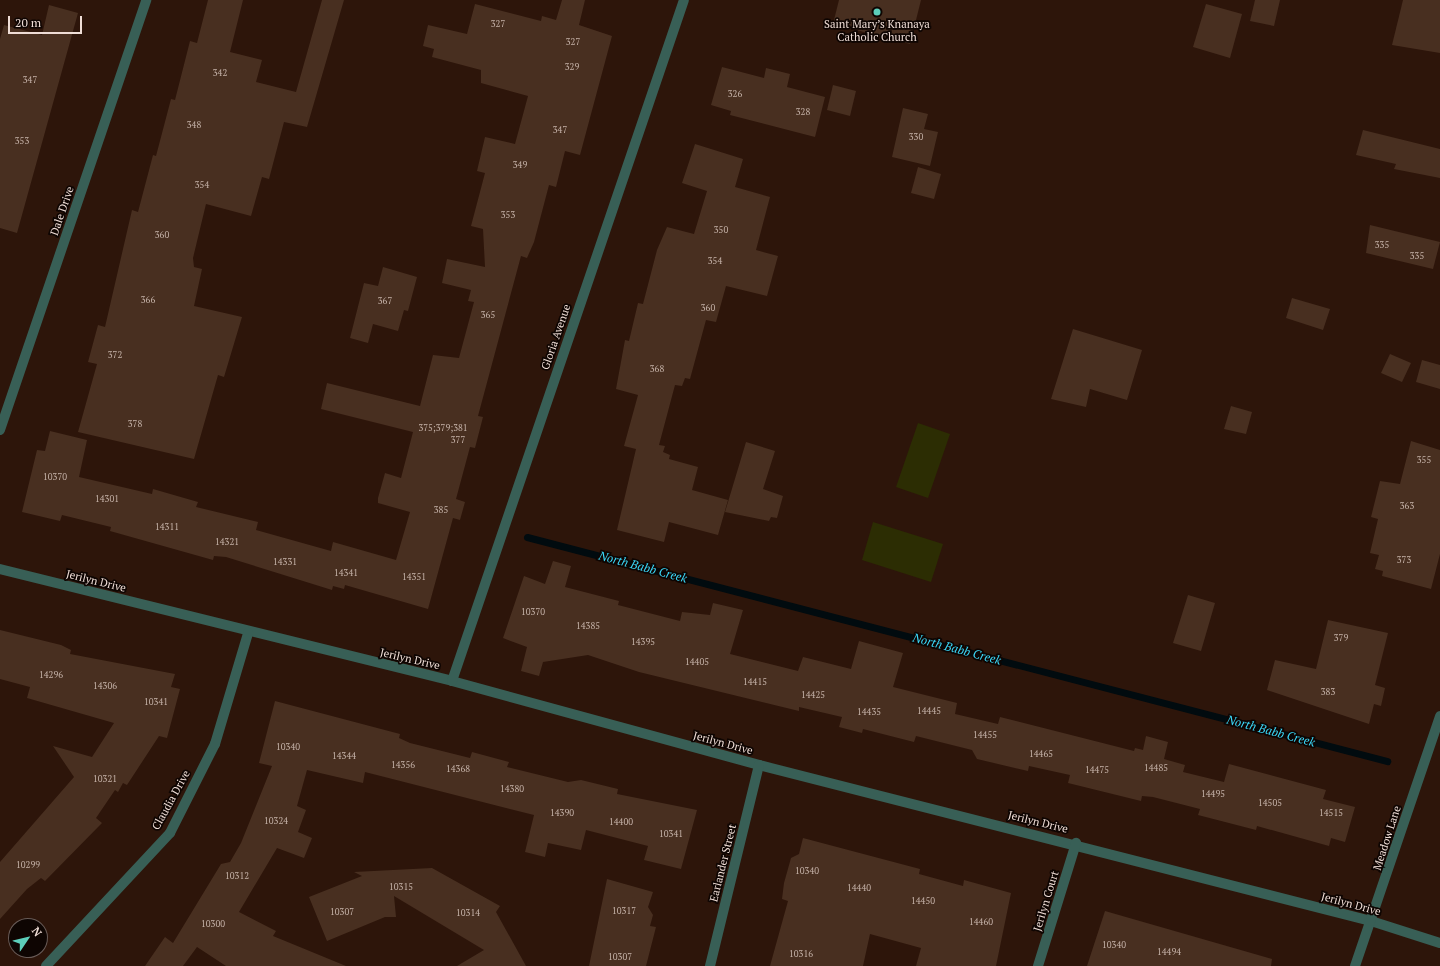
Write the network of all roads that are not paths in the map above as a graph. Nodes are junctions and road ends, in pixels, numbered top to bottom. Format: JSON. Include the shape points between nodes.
{"nodes":[{"id":1,"x":146,"y":0,"type":"edge"},
{"id":2,"x":684,"y":0,"type":"edge"},
{"id":3,"x":0,"y":430,"type":"edge"},
{"id":4,"x":0,"y":569,"type":"edge"},
{"id":5,"x":248,"y":633,"type":"junction"},
{"id":6,"x":452,"y":681,"type":"junction"},
{"id":7,"x":1440,"y":716,"type":"edge"},
{"id":8,"x":759,"y":766,"type":"junction"},
{"id":9,"x":1076,"y":843,"type":"junction"},
{"id":10,"x":1371,"y":921,"type":"junction"},
{"id":11,"x":1440,"y":943,"type":"edge"},
{"id":12,"x":46,"y":966,"type":"edge"},
{"id":13,"x":710,"y":966,"type":"edge"},
{"id":14,"x":1038,"y":966,"type":"edge"},
{"id":15,"x":1355,"y":966,"type":"edge"}],
"edges":[{"from":1,"to":3,"type":"street","name":"Dale Drive"},
{"from":2,"to":6,"type":"street","name":"Gloria Avenue"},
{"from":4,"to":5,"type":"street","name":"Jerilyn Drive"},
{"from":5,"to":6,"type":"street","name":"Jerilyn Drive"},
{"from":5,"to":12,"type":"street","name":"Claudia Drive","via":[[215,744],[170,833]]},
{"from":6,"to":8,"type":"street","name":"Jerilyn Drive"},
{"from":7,"to":10,"type":"street","name":"Meadow Lane"},
{"from":8,"to":9,"type":"street","name":"Jerilyn Drive"},
{"from":8,"to":13,"type":"street","name":"Earlander Street"},
{"from":9,"to":10,"type":"street","name":"Jerilyn Drive"},
{"from":9,"to":14,"type":"street","name":"Jerilyn Court"},
{"from":10,"to":11,"type":"street","name":"Jerilyn Drive"},
{"from":10,"to":15,"type":"street","name":"Meadow Lane"}]}
